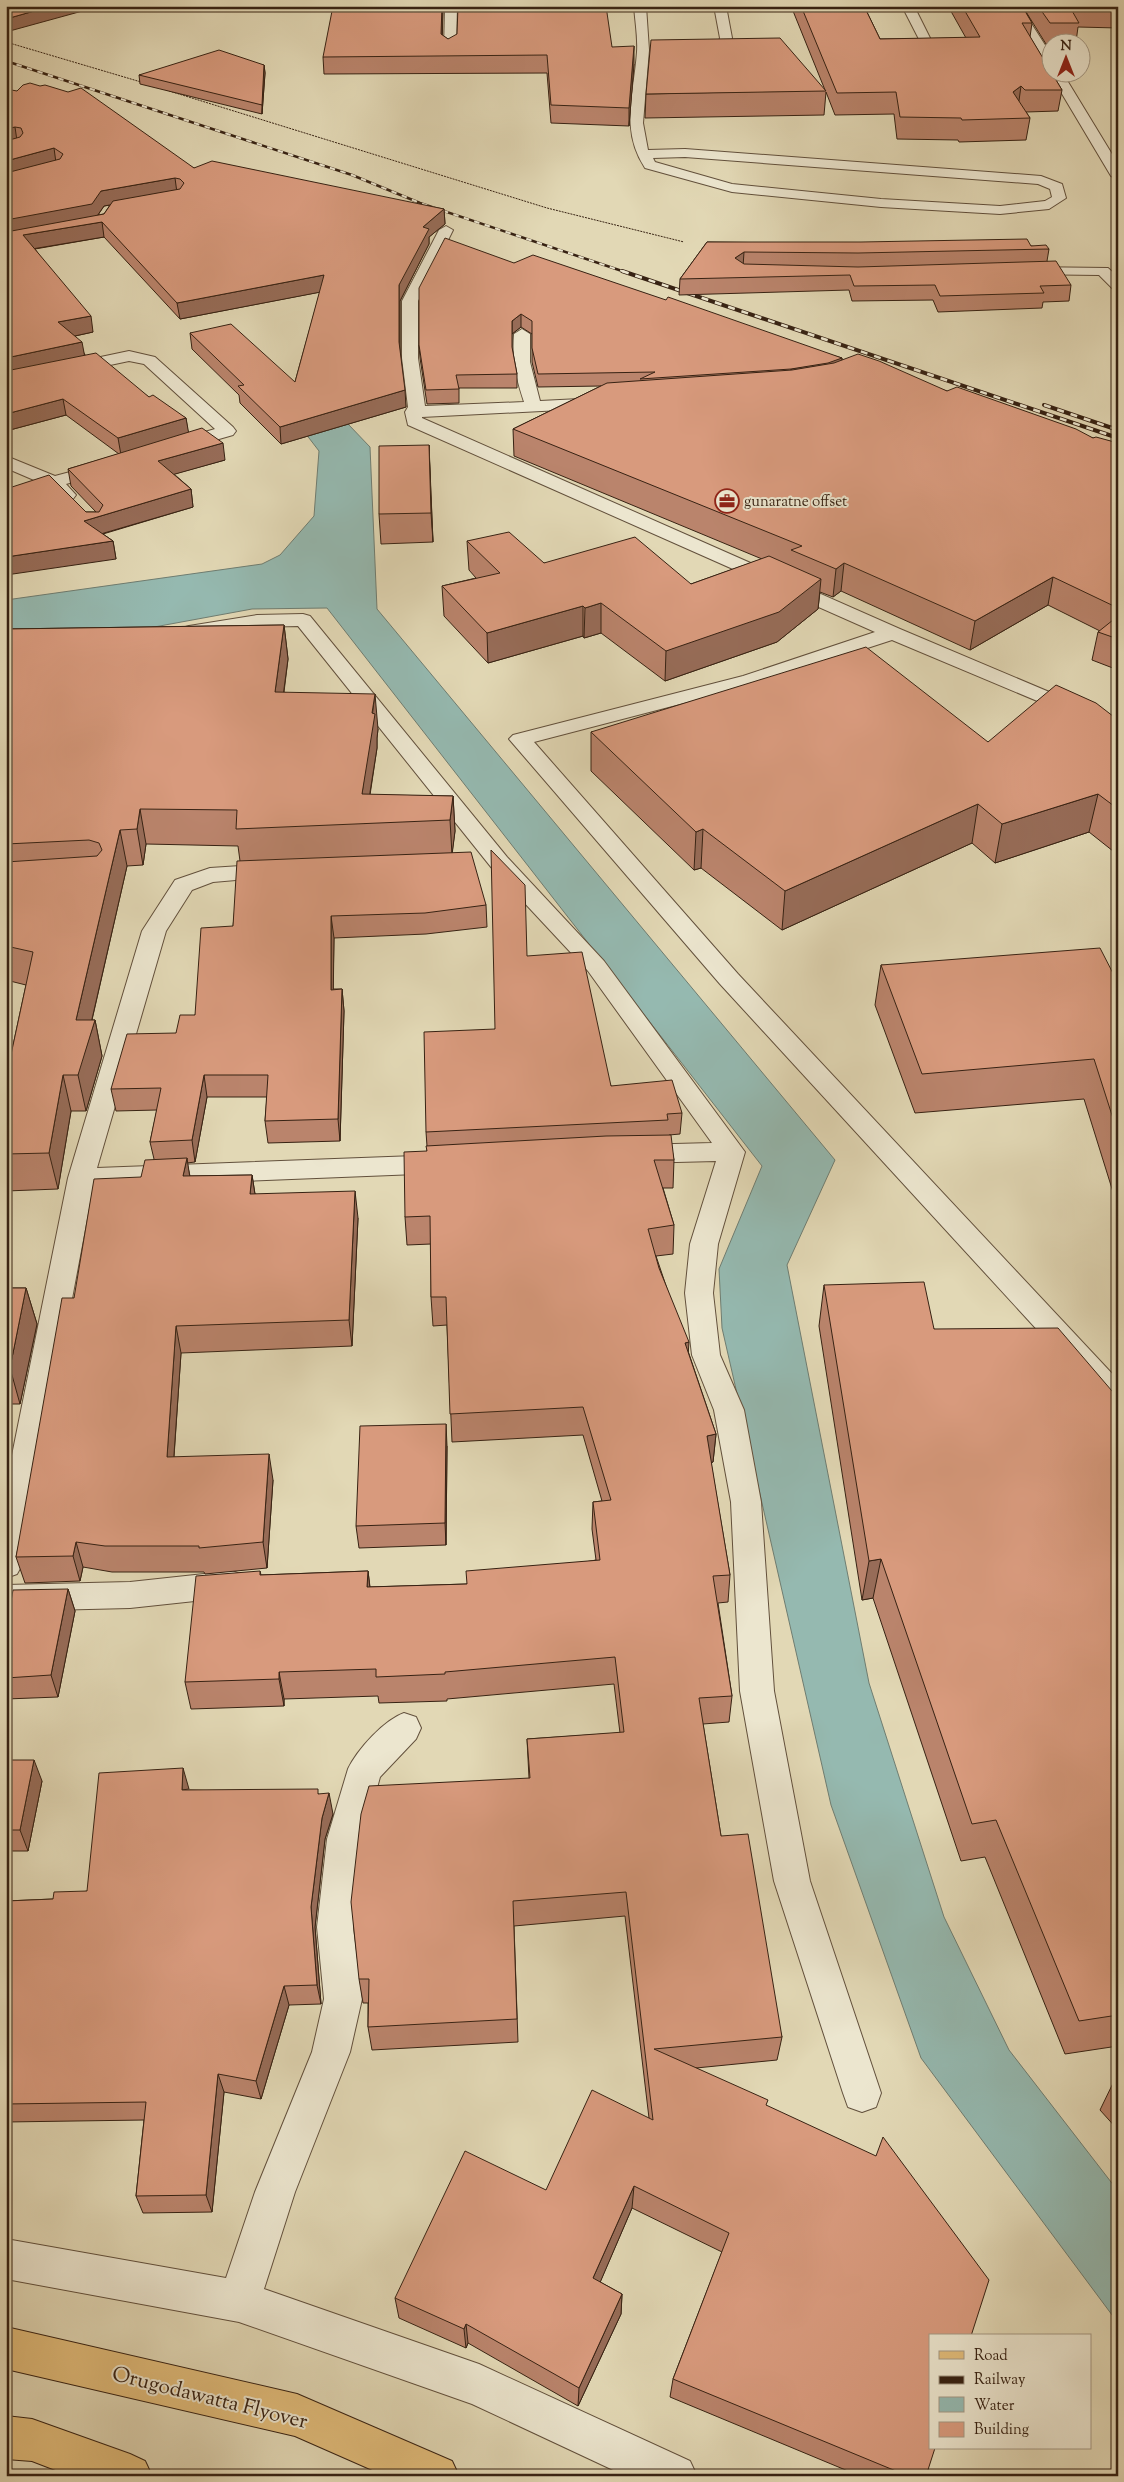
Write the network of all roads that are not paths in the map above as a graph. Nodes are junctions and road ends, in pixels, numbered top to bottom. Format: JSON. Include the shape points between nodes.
{"nodes":[{"id":1,"x":451,"y":6,"type":"edge"},
{"id":2,"x":640,"y":6,"type":"edge"},
{"id":3,"x":720,"y":6,"type":"edge"},
{"id":4,"x":908,"y":6,"type":"edge"},
{"id":5,"x":1014,"y":6,"type":"edge"},
{"id":6,"x":928,"y":46,"type":"edge"},
{"id":7,"x":680,"y":49,"type":"edge"},
{"id":8,"x":450,"y":51,"type":"edge"},
{"id":9,"x":1042,"y":51,"type":"edge"},
{"id":10,"x":1061,"y":82,"type":"edge"},
{"id":11,"x":644,"y":154,"type":"junction"},
{"id":12,"x":1118,"y":176,"type":"edge"},
{"id":13,"x":446,"y":230,"type":"dead end"},
{"id":14,"x":1012,"y":271,"type":"edge"},
{"id":15,"x":1118,"y":286,"type":"edge"},
{"id":16,"x":522,"y":334,"type":"dead end"},
{"id":17,"x":6,"y":382,"type":"edge"},
{"id":18,"x":615,"y":402,"type":"edge"},
{"id":19,"x":534,"y":407,"type":"junction"},
{"id":20,"x":414,"y":412,"type":"junction"},
{"id":21,"x":163,"y":450,"type":"edge"},
{"id":22,"x":6,"y":461,"type":"edge"},
{"id":23,"x":118,"y":464,"type":"edge"},
{"id":24,"x":54,"y":482,"type":"junction"},
{"id":25,"x":82,"y":510,"type":"edge"},
{"id":26,"x":893,"y":633,"type":"junction"},
{"id":27,"x":166,"y":636,"type":"edge"},
{"id":28,"x":1118,"y":729,"type":"edge"},
{"id":29,"x":499,"y":862,"type":"junction"},
{"id":30,"x":470,"y":863,"type":"edge"},
{"id":31,"x":292,"y":870,"type":"edge"},
{"id":32,"x":732,"y":1152,"type":"junction"},
{"id":33,"x":615,"y":1154,"type":"edge"},
{"id":34,"x":468,"y":1163,"type":"edge"},
{"id":35,"x":81,"y":1178,"type":"junction"},
{"id":36,"x":1118,"y":1400,"type":"edge"},
{"id":37,"x":6,"y":1565,"type":"edge"},
{"id":38,"x":257,"y":1582,"type":"edge"},
{"id":39,"x":6,"y":1598,"type":"edge"},
{"id":40,"x":404,"y":1728,"type":"dead end"},
{"id":41,"x":862,"y":2093,"type":"dead end"},
{"id":42,"x":6,"y":2259,"type":"edge"},
{"id":43,"x":239,"y":2301,"type":"junction"},
{"id":44,"x":6,"y":2348,"type":"edge"},
{"id":45,"x":6,"y":2437,"type":"edge"},
{"id":46,"x":130,"y":2476,"type":"edge"},
{"id":47,"x":436,"y":2476,"type":"edge"},
{"id":48,"x":676,"y":2476,"type":"edge"}],
"edges":[{"from":1,"to":8,"type":"street"},
{"from":2,"to":11,"type":"street","via":[[648,50],[636,123],[638,145]]},
{"from":3,"to":7,"type":"street","via":[[726,38],[723,46]]},
{"from":4,"to":6,"type":"street"},
{"from":5,"to":9,"type":"street"},
{"from":10,"to":12,"type":"street"},
{"from":11,"to":11,"type":"street","via":[[650,164],[666,172],[732,188],[881,203],[1000,210],[1049,205],[1059,198],[1057,187],[1041,180],[685,152]]},
{"from":13,"to":20,"type":"street","via":[[410,301]]},
{"from":14,"to":15,"type":"street","via":[[1089,269],[1103,271]]},
{"from":16,"to":19,"type":"street","via":[[520,350],[524,379]]},
{"from":17,"to":21,"type":"street","via":[[129,356],[149,360],[227,431]]},
{"from":18,"to":19,"type":"street"},
{"from":19,"to":20,"type":"street"},
{"from":20,"to":26,"type":"street","via":[[414,422]]},
{"from":22,"to":24,"type":"street"},
{"from":23,"to":24,"type":"street"},
{"from":24,"to":25,"type":"street"},
{"from":26,"to":28,"type":"street"},
{"from":26,"to":36,"type":"street","via":[[750,680],[520,739],[729,979]]},
{"from":27,"to":29,"type":"street","via":[[257,621],[303,620]]},
{"from":29,"to":30,"type":"street"},
{"from":29,"to":32,"type":"street","via":[[596,966]]},
{"from":31,"to":35,"type":"street","via":[[210,875],[183,885],[154,931]]},
{"from":32,"to":33,"type":"street"},
{"from":32,"to":41,"type":"street","via":[[704,1244],[699,1293],[706,1355],[729,1410],[746,1502],[757,1691],[792,1881]]},
{"from":34,"to":35,"type":"street"},
{"from":35,"to":37,"type":"street"},
{"from":38,"to":39,"type":"street","via":[[130,1595]]},
{"from":40,"to":43,"type":"street","via":[[365,1768],[345,1839],[335,1927],[343,1999],[333,2043],[275,2192]]},
{"from":42,"to":43,"type":"street"},
{"from":43,"to":48,"type":"street","via":[[479,2385]]},
{"from":44,"to":47,"type":"main road","name":"Orugodawatta Flyover","via":[[297,2415]]},
{"from":45,"to":46,"type":"main road","via":[[32,2440]]}]}
